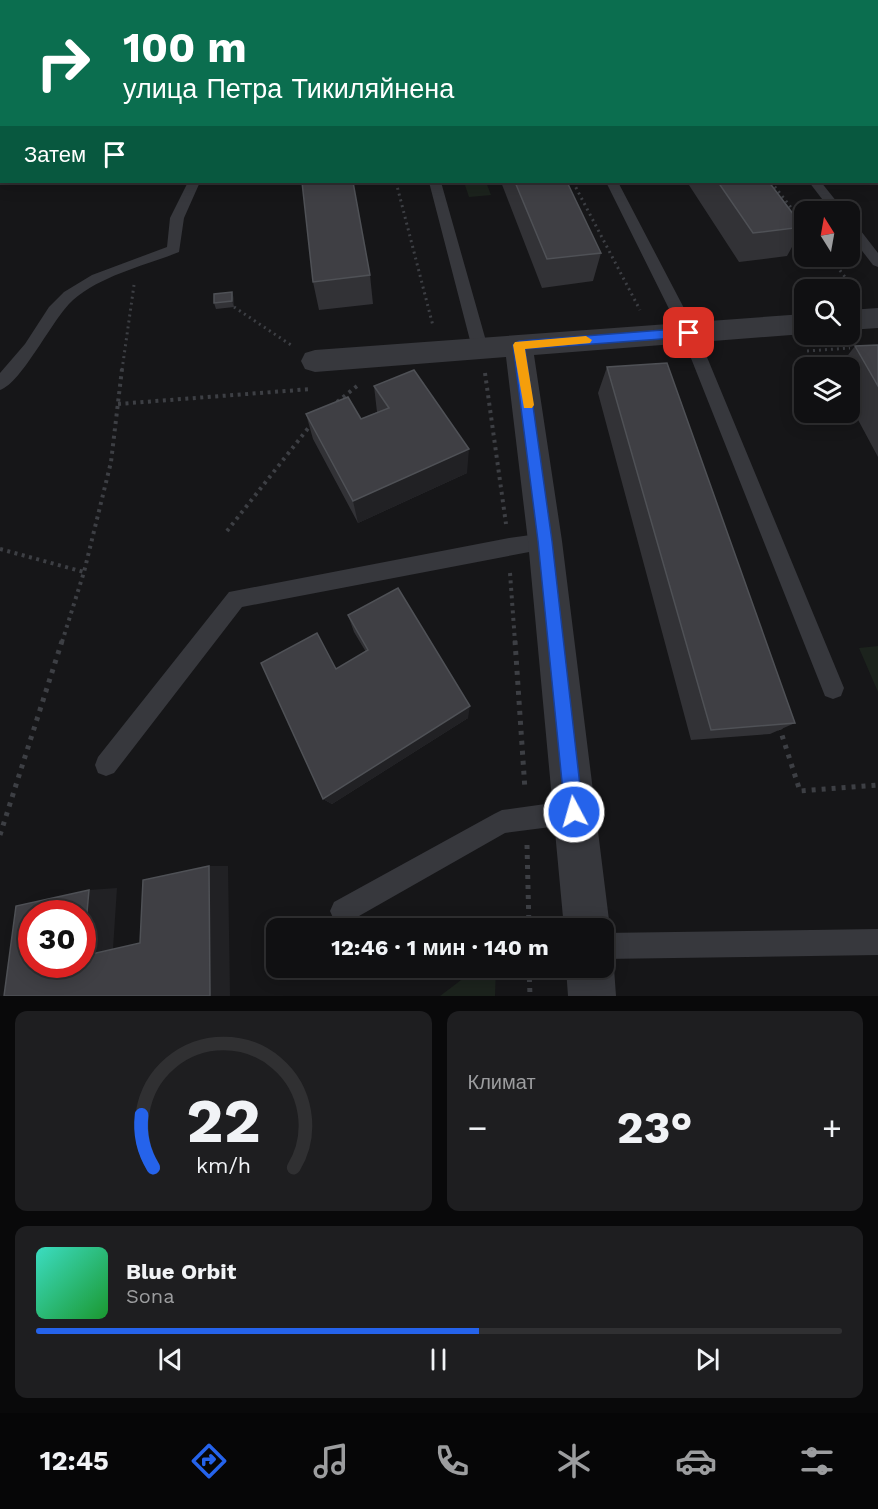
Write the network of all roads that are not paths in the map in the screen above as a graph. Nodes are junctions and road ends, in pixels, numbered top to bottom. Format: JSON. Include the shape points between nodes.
{"nodes":[{"id":1,"x":194,"y":183,"type":"edge"},
{"id":2,"x":435,"y":183,"type":"edge"},
{"id":3,"x":613,"y":183,"type":"edge"},
{"id":4,"x":816,"y":183,"type":"edge"},
{"id":5,"x":830,"y":201,"type":"edge"},
{"id":6,"x":860,"y":239,"type":"edge"},
{"id":7,"x":878,"y":262,"type":"edge"},
{"id":8,"x":878,"y":318,"type":"edge"},
{"id":9,"x":860,"y":319,"type":"edge"},
{"id":10,"x":794,"y":325,"type":"edge"},
{"id":11,"x":689,"y":333,"type":"junction"},
{"id":12,"x":519,"y":345,"type":"junction"},
{"id":13,"x":480,"y":348,"type":"junction"},
{"id":14,"x":315,"y":361,"type":"road end"},
{"id":15,"x":0,"y":384,"type":"edge"},
{"id":16,"x":545,"y":541,"type":"junction"},
{"id":17,"x":833,"y":688,"type":"dead end"},
{"id":18,"x":106,"y":765,"type":"dead end"},
{"id":19,"x":574,"y":812,"type":"junction"},
{"id":20,"x":344,"y":910,"type":"dead end"},
{"id":21,"x":586,"y":918,"type":"edge"},
{"id":22,"x":878,"y":942,"type":"edge"},
{"id":23,"x":614,"y":946,"type":"edge"},
{"id":24,"x":591,"y":978,"type":"edge"},
{"id":25,"x":592,"y":996,"type":"edge"}],
"edges":[{"from":1,"to":15,"type":"lane","via":[[177,218],[174,249],[116,270],[58,305]]},
{"from":2,"to":13,"type":"lane"},
{"from":3,"to":11,"type":"lane"},
{"from":4,"to":5,"type":"lane"},
{"from":6,"to":7,"type":"lane"},
{"from":8,"to":9,"type":"street"},
{"from":10,"to":11,"type":"street"},
{"from":11,"to":12,"type":"street"},
{"from":11,"to":17,"type":"lane"},
{"from":12,"to":13,"type":"street"},
{"from":12,"to":16,"type":"street"},
{"from":13,"to":14,"type":"street"},
{"from":16,"to":18,"type":"lane","via":[[236,599]]},
{"from":16,"to":19,"type":"street"},
{"from":19,"to":20,"type":"lane","via":[[502,822]]},
{"from":19,"to":21,"type":"street"},
{"from":22,"to":23,"type":"lane"},
{"from":24,"to":25,"type":"street"}]}
